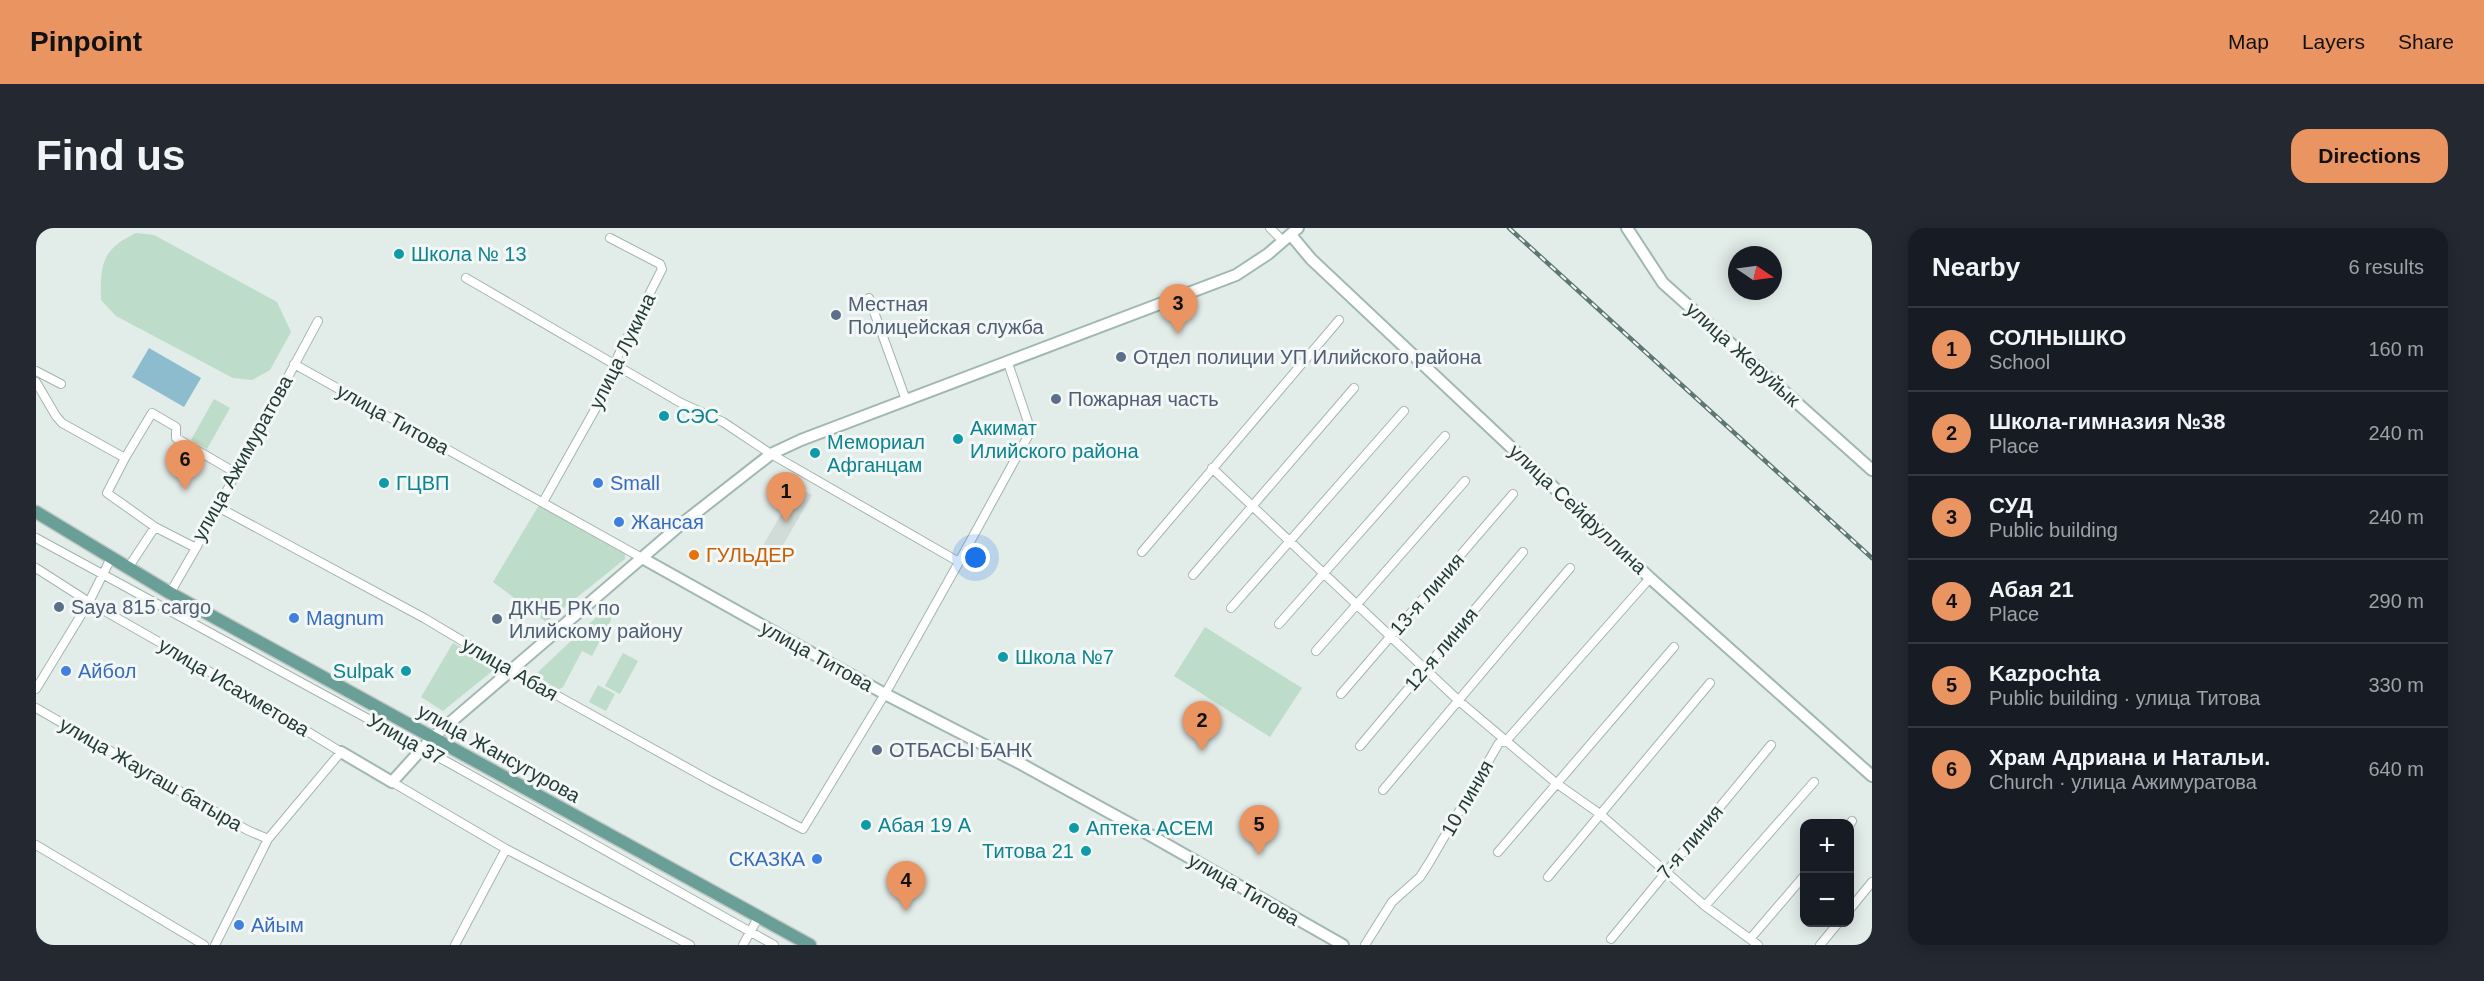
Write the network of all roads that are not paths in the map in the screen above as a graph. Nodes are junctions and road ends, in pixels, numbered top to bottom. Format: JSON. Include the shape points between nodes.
{"nodes":[{"id":1,"x":1270,"y":228,"type":"edge"},
{"id":2,"x":1628,"y":228,"type":"edge"},
{"id":3,"x":1291,"y":235,"type":"edge"},
{"id":4,"x":610,"y":238,"type":"dead end"},
{"id":5,"x":466,"y":278,"type":"dead end"},
{"id":6,"x":869,"y":298,"type":"dead end"},
{"id":7,"x":1339,"y":320,"type":"dead end"},
{"id":8,"x":318,"y":321,"type":"dead end"},
{"id":9,"x":1008,"y":363,"type":"junction"},
{"id":10,"x":294,"y":364,"type":"junction"},
{"id":11,"x":616,"y":365,"type":"junction"},
{"id":12,"x":36,"y":371,"type":"edge"},
{"id":13,"x":36,"y":382,"type":"edge"},
{"id":14,"x":61,"y":384,"type":"dead end"},
{"id":15,"x":1354,"y":388,"type":"dead end"},
{"id":16,"x":906,"y":400,"type":"junction"},
{"id":17,"x":1404,"y":411,"type":"dead end"},
{"id":18,"x":1445,"y":436,"type":"dead end"},
{"id":19,"x":771,"y":454,"type":"junction"},
{"id":20,"x":125,"y":458,"type":"junction"},
{"id":21,"x":1212,"y":468,"type":"junction"},
{"id":22,"x":1872,"y":470,"type":"edge"},
{"id":23,"x":236,"y":473,"type":"junction"},
{"id":24,"x":1465,"y":481,"type":"dead end"},
{"id":25,"x":1513,"y":494,"type":"dead end"},
{"id":26,"x":543,"y":502,"type":"junction"},
{"id":27,"x":1253,"y":506,"type":"junction"},
{"id":28,"x":218,"y":507,"type":"junction"},
{"id":29,"x":36,"y":512,"type":"edge"},
{"id":30,"x":155,"y":526,"type":"junction"},
{"id":31,"x":36,"y":538,"type":"edge"},
{"id":32,"x":1290,"y":540,"type":"junction"},
{"id":33,"x":196,"y":548,"type":"junction"},
{"id":34,"x":1142,"y":552,"type":"dead end"},
{"id":35,"x":1523,"y":552,"type":"dead end"},
{"id":36,"x":111,"y":558,"type":"junction"},
{"id":37,"x":642,"y":558,"type":"junction"},
{"id":38,"x":959,"y":562,"type":"junction"},
{"id":39,"x":36,"y":568,"type":"edge"},
{"id":40,"x":129,"y":568,"type":"junction"},
{"id":41,"x":1570,"y":568,"type":"dead end"},
{"id":42,"x":1324,"y":572,"type":"junction"},
{"id":43,"x":1193,"y":575,"type":"dead end"},
{"id":44,"x":1650,"y":578,"type":"junction"},
{"id":45,"x":170,"y":593,"type":"junction"},
{"id":46,"x":89,"y":603,"type":"junction"},
{"id":47,"x":1356,"y":604,"type":"junction"},
{"id":48,"x":1231,"y":608,"type":"dead end"},
{"id":49,"x":1279,"y":624,"type":"dead end"},
{"id":50,"x":1391,"y":636,"type":"junction"},
{"id":51,"x":1674,"y":647,"type":"dead end"},
{"id":52,"x":1316,"y":651,"type":"dead end"},
{"id":53,"x":1424,"y":668,"type":"junction"},
{"id":54,"x":511,"y":670,"type":"junction"},
{"id":55,"x":1710,"y":683,"type":"dead end"},
{"id":56,"x":36,"y":689,"type":"edge"},
{"id":57,"x":885,"y":694,"type":"junction"},
{"id":58,"x":1341,"y":694,"type":"dead end"},
{"id":59,"x":1459,"y":701,"type":"junction"},
{"id":60,"x":36,"y":708,"type":"edge"},
{"id":61,"x":431,"y":739,"type":"junction"},
{"id":62,"x":1506,"y":741,"type":"junction"},
{"id":63,"x":1772,"y":745,"type":"dead end"},
{"id":64,"x":1360,"y":746,"type":"dead end"},
{"id":65,"x":341,"y":752,"type":"junction"},
{"id":66,"x":1872,"y":776,"type":"edge"},
{"id":67,"x":392,"y":782,"type":"junction"},
{"id":68,"x":1814,"y":782,"type":"dead end"},
{"id":69,"x":1556,"y":783,"type":"junction"},
{"id":70,"x":1383,"y":790,"type":"dead end"},
{"id":71,"x":1600,"y":814,"type":"junction"},
{"id":72,"x":268,"y":839,"type":"junction"},
{"id":73,"x":36,"y":845,"type":"edge"},
{"id":74,"x":506,"y":849,"type":"junction"},
{"id":75,"x":1498,"y":852,"type":"dead end"},
{"id":76,"x":1665,"y":872,"type":"junction"},
{"id":77,"x":1548,"y":877,"type":"dead end"},
{"id":78,"x":1800,"y":881,"type":"edge"},
{"id":79,"x":1872,"y":882,"type":"edge"},
{"id":80,"x":1854,"y":904,"type":"edge"},
{"id":81,"x":1705,"y":906,"type":"junction"},
{"id":82,"x":759,"y":916,"type":"junction"},
{"id":83,"x":1835,"y":927,"type":"edge"},
{"id":84,"x":1611,"y":939,"type":"dead end"},
{"id":85,"x":1750,"y":939,"type":"junction"},
{"id":86,"x":204,"y":945,"type":"edge"},
{"id":87,"x":214,"y":945,"type":"edge"},
{"id":88,"x":455,"y":945,"type":"edge"},
{"id":89,"x":690,"y":945,"type":"edge"},
{"id":90,"x":743,"y":945,"type":"edge"},
{"id":91,"x":774,"y":945,"type":"edge"},
{"id":92,"x":810,"y":945,"type":"edge"},
{"id":93,"x":1343,"y":945,"type":"edge"},
{"id":94,"x":1365,"y":945,"type":"edge"},
{"id":95,"x":1758,"y":945,"type":"edge"},
{"id":96,"x":1820,"y":945,"type":"edge"}],
"edges":[{"from":1,"to":3,"type":"street"},
{"from":2,"to":22,"type":"street","name":"улица Жеруйык","via":[[1663,283]]},
{"from":3,"to":9,"type":"street","via":[[1236,275]]},
{"from":3,"to":44,"type":"street","name":"улица Сейфуллина","via":[[1311,259]]},
{"from":4,"to":11,"type":"street","name":"улица Лукина","via":[[660,264],[662,269]]},
{"from":5,"to":11,"type":"street"},
{"from":6,"to":16,"type":"street"},
{"from":7,"to":21,"type":"street"},
{"from":8,"to":10,"type":"street","name":"улица Ажимуратова"},
{"from":9,"to":16,"type":"street"},
{"from":9,"to":38,"type":"street","via":[[1028,422],[1028,436]]},
{"from":10,"to":23,"type":"street","name":"улица Ажимуратова"},
{"from":10,"to":26,"type":"street","name":"улица Титова"},
{"from":11,"to":19,"type":"street","via":[[723,422]]},
{"from":11,"to":26,"type":"street","name":"улица Лукина","via":[[615,374]]},
{"from":12,"to":14,"type":"street"},
{"from":13,"to":20,"type":"street","via":[[62,423]]},
{"from":15,"to":27,"type":"street"},
{"from":16,"to":19,"type":"street"},
{"from":17,"to":32,"type":"street"},
{"from":18,"to":42,"type":"street"},
{"from":19,"to":37,"type":"street"},
{"from":19,"to":38,"type":"street"},
{"from":20,"to":23,"type":"street","via":[[152,412],[176,427],[176,438]]},
{"from":20,"to":30,"type":"street","name":"улица Ажимуратова","via":[[107,492]]},
{"from":21,"to":27,"type":"street"},
{"from":21,"to":34,"type":"street"},
{"from":23,"to":28,"type":"street","name":"улица Ажимуратова"},
{"from":24,"to":47,"type":"street"},
{"from":25,"to":50,"type":"street","name":"13-я линия"},
{"from":26,"to":37,"type":"street","name":"улица Титова"},
{"from":27,"to":32,"type":"street"},
{"from":27,"to":43,"type":"street"},
{"from":28,"to":33,"type":"street","name":"улица Ажимуратова"},
{"from":28,"to":54,"type":"street","name":"улица Абая","via":[[424,618]]},
{"from":29,"to":36,"type":"main road","name":"улица Жансугурова"},
{"from":30,"to":33,"type":"street","name":"улица Ажимуратова"},
{"from":30,"to":40,"type":"street"},
{"from":31,"to":91,"type":"street","name":"Улица 37"},
{"from":32,"to":42,"type":"street"},
{"from":32,"to":48,"type":"street"},
{"from":33,"to":45,"type":"street"},
{"from":35,"to":53,"type":"street","name":"12-я линия"},
{"from":36,"to":40,"type":"main road","name":"улица Жансугурова"},
{"from":36,"to":46,"type":"street"},
{"from":37,"to":54,"type":"street"},
{"from":37,"to":57,"type":"street","name":"улица Титова"},
{"from":38,"to":57,"type":"street"},
{"from":39,"to":46,"type":"street","name":"улица Исахметова"},
{"from":40,"to":45,"type":"main road","name":"улица Жансугурова"},
{"from":41,"to":59,"type":"street"},
{"from":42,"to":47,"type":"street"},
{"from":42,"to":49,"type":"street"},
{"from":44,"to":62,"type":"street","name":"10 линия"},
{"from":44,"to":66,"type":"street","name":"улица Сейфуллина"},
{"from":45,"to":61,"type":"main road","name":"улица Жансугурова"},
{"from":46,"to":56,"type":"street"},
{"from":46,"to":65,"type":"street","name":"улица Исахметова"},
{"from":47,"to":50,"type":"street"},
{"from":47,"to":52,"type":"street"},
{"from":50,"to":53,"type":"street"},
{"from":50,"to":58,"type":"street","name":"13-я линия"},
{"from":51,"to":69,"type":"street"},
{"from":53,"to":59,"type":"street"},
{"from":53,"to":64,"type":"street","name":"12-я линия"},
{"from":54,"to":57,"type":"street","name":"улица Абая","via":[[803,830]]},
{"from":54,"to":61,"type":"street"},
{"from":55,"to":71,"type":"street"},
{"from":57,"to":93,"type":"street","name":"улица Титова","via":[[1033,770]]},
{"from":59,"to":62,"type":"street"},
{"from":59,"to":70,"type":"street"},
{"from":60,"to":72,"type":"street","name":"улица Жаугаш батыра"},
{"from":61,"to":67,"type":"street"},
{"from":61,"to":82,"type":"main road","name":"улица Жансугурова"},
{"from":62,"to":69,"type":"street"},
{"from":62,"to":94,"type":"street","name":"10 линия","via":[[1499,743],[1420,877],[1392,902]]},
{"from":63,"to":76,"type":"street","name":"7-я линия"},
{"from":65,"to":67,"type":"street"},
{"from":65,"to":72,"type":"street"},
{"from":67,"to":74,"type":"street"},
{"from":68,"to":81,"type":"street"},
{"from":69,"to":71,"type":"street"},
{"from":69,"to":75,"type":"street"},
{"from":71,"to":76,"type":"street"},
{"from":71,"to":77,"type":"street"},
{"from":72,"to":87,"type":"street"},
{"from":73,"to":86,"type":"street"},
{"from":74,"to":88,"type":"street"},
{"from":74,"to":89,"type":"street"},
{"from":76,"to":81,"type":"street"},
{"from":76,"to":84,"type":"street","name":"7-я линия"},
{"from":78,"to":85,"type":"street"},
{"from":79,"to":80,"type":"street"},
{"from":81,"to":85,"type":"street"},
{"from":82,"to":90,"type":"street"},
{"from":82,"to":92,"type":"main road","name":"улица Жансугурова"},
{"from":83,"to":96,"type":"street"},
{"from":85,"to":95,"type":"street"}]}
